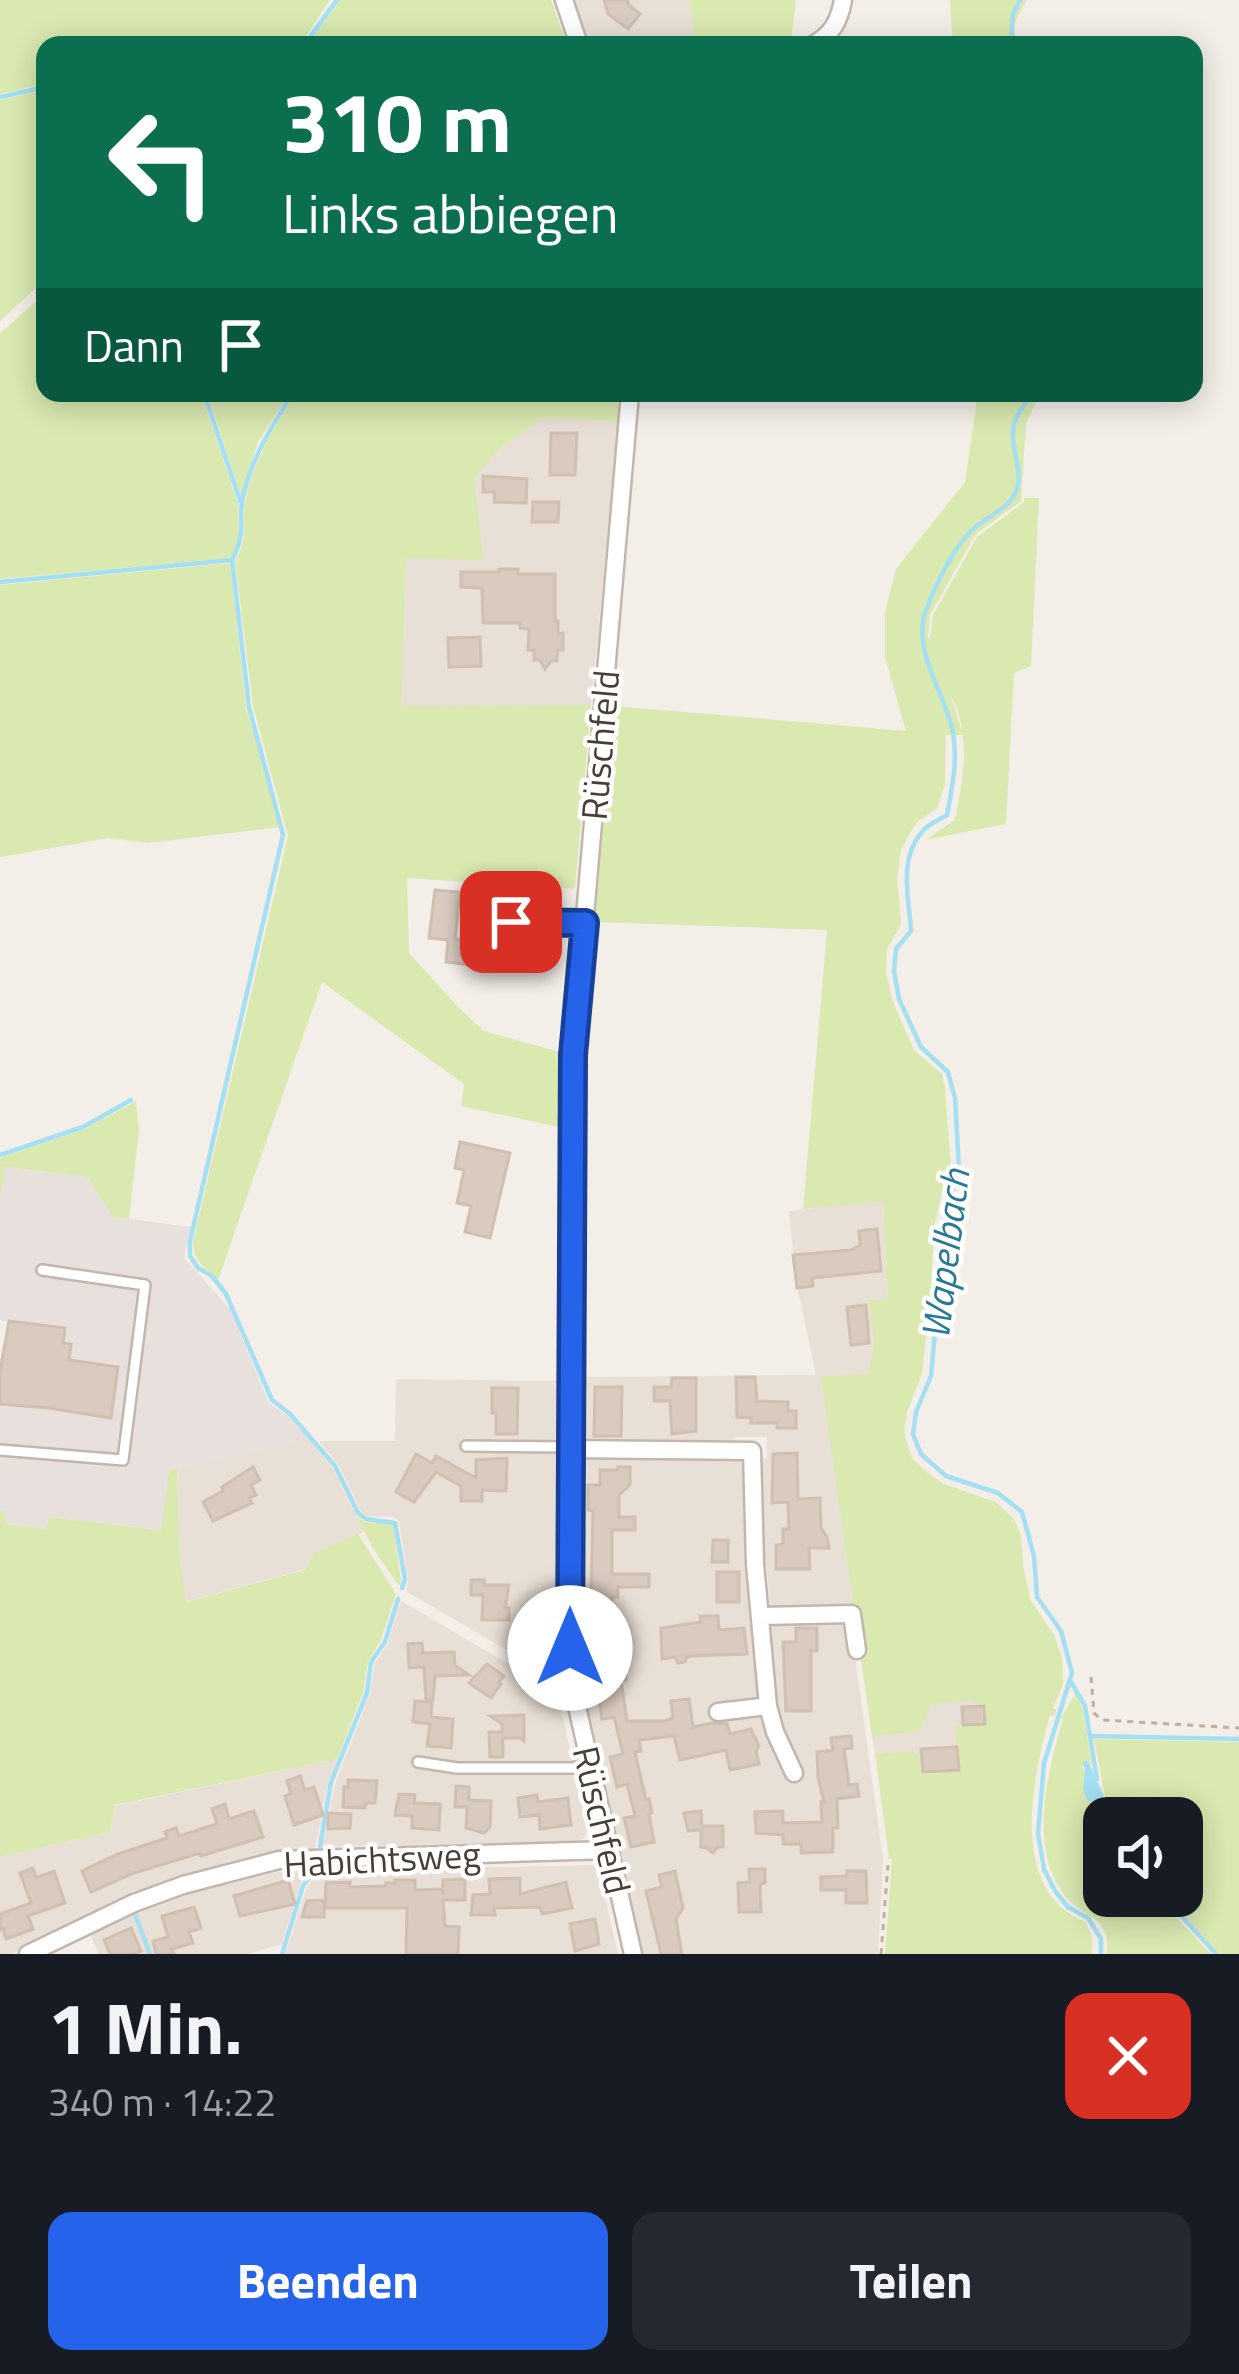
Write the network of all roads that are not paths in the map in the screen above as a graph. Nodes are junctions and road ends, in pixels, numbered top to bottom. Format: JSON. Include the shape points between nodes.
{"nodes":[{"id":1,"x":564,"y":0,"type":"edge"},
{"id":2,"x":843,"y":0,"type":"edge"},
{"id":3,"x":576,"y":36,"type":"edge"},
{"id":4,"x":827,"y":36,"type":"edge"},
{"id":5,"x":629,"y":402,"type":"edge"},
{"id":6,"x":585,"y":923,"type":"junction"},
{"id":7,"x":472,"y":927,"type":"dead end"},
{"id":8,"x":42,"y":1270,"type":"dead end"},
{"id":9,"x":466,"y":1447,"type":"dead end"},
{"id":10,"x":570,"y":1448,"type":"junction"},
{"id":11,"x":0,"y":1450,"type":"edge"},
{"id":12,"x":761,"y":1616,"type":"junction"},
{"id":13,"x":857,"y":1650,"type":"dead end"},
{"id":14,"x":768,"y":1706,"type":"junction"},
{"id":15,"x":718,"y":1712,"type":"dead end"},
{"id":16,"x":418,"y":1762,"type":"dead end"},
{"id":17,"x":589,"y":1763,"type":"junction"},
{"id":18,"x":794,"y":1773,"type":"dead end"},
{"id":19,"x":609,"y":1850,"type":"junction"},
{"id":20,"x":28,"y":1954,"type":"edge"},
{"id":21,"x":633,"y":1954,"type":"edge"}],
"edges":[{"from":1,"to":3,"type":"street"},
{"from":2,"to":4,"type":"street"},
{"from":5,"to":6,"type":"street","name":"Rüschfeld"},
{"from":6,"to":7,"type":"lane"},
{"from":6,"to":10,"type":"street","name":"Rüschfeld","via":[[573,1055]]},
{"from":8,"to":11,"type":"lane","via":[[145,1285],[123,1460]]},
{"from":9,"to":10,"type":"lane"},
{"from":10,"to":12,"type":"street","via":[[752,1451]]},
{"from":10,"to":17,"type":"street","name":"Rüschfeld","via":[[571,1681]]},
{"from":12,"to":13,"type":"street","via":[[852,1615]]},
{"from":12,"to":14,"type":"street"},
{"from":14,"to":15,"type":"street"},
{"from":14,"to":18,"type":"street"},
{"from":16,"to":17,"type":"lane"},
{"from":17,"to":19,"type":"street","name":"Rüschfeld"},
{"from":19,"to":20,"type":"street","name":"Habichtsweg","via":[[279,1861],[134,1903]]},
{"from":19,"to":21,"type":"street","name":"Rüschfeld"}]}
